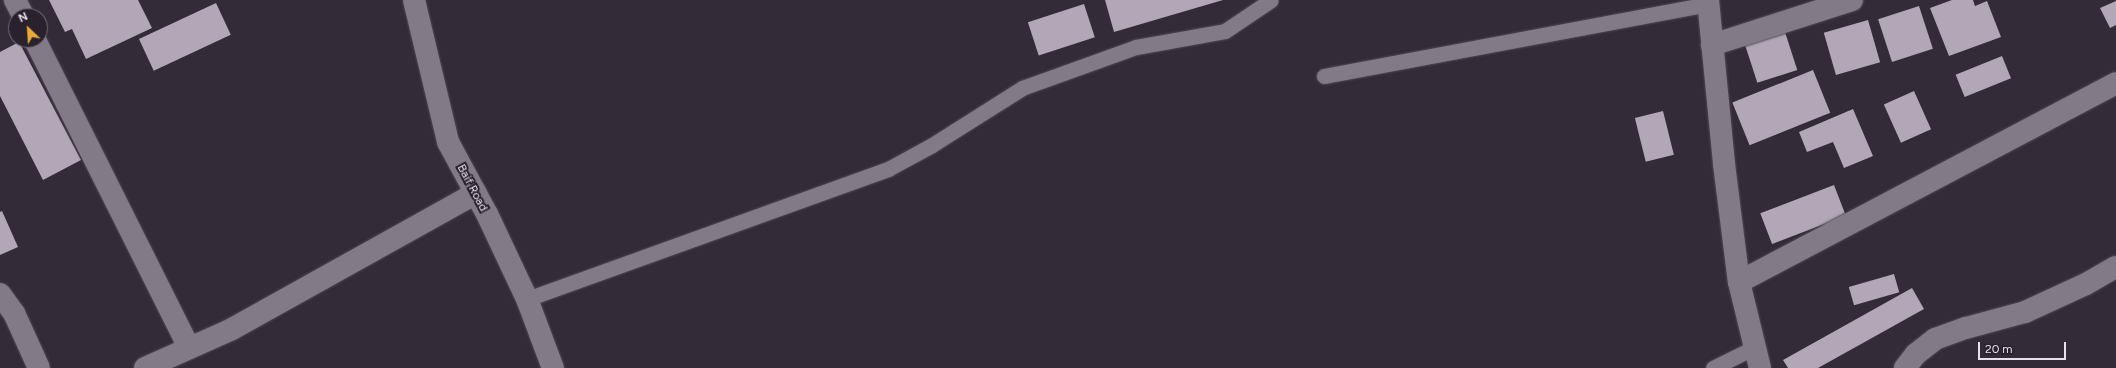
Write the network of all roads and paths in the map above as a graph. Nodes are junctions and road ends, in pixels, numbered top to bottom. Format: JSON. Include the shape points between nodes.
{"nodes":[{"id":1,"x":414,"y":0,"type":"edge"},
{"id":2,"x":1271,"y":0,"type":"edge"},
{"id":3,"x":1852,"y":0,"type":"edge"},
{"id":4,"x":1708,"y":2,"type":"edge"},
{"id":5,"x":1712,"y":45,"type":"junction"},
{"id":6,"x":39,"y":48,"type":"edge"},
{"id":7,"x":1324,"y":76,"type":"dead end"},
{"id":8,"x":2116,"y":83,"type":"edge"},
{"id":9,"x":476,"y":193,"type":"junction"},
{"id":10,"x":2116,"y":267,"type":"edge"},
{"id":11,"x":1739,"y":282,"type":"junction"},
{"id":12,"x":0,"y":294,"type":"edge"},
{"id":13,"x":527,"y":299,"type":"junction"},
{"id":14,"x":189,"y":348,"type":"junction"},
{"id":15,"x":1753,"y":348,"type":"junction"},
{"id":16,"x":39,"y":368,"type":"edge"},
{"id":17,"x":145,"y":368,"type":"edge"},
{"id":18,"x":553,"y":368,"type":"edge"},
{"id":19,"x":1713,"y":368,"type":"edge"},
{"id":20,"x":1760,"y":368,"type":"edge"},
{"id":21,"x":1905,"y":368,"type":"edge"}],
"edges":[{"from":1,"to":9,"type":"street","name":"Baif Road","via":[[448,142]]},
{"from":2,"to":13,"type":"lane","via":[[1225,31],[1136,47],[1022,88],[932,145],[888,168]]},
{"from":3,"to":5,"type":"street"},
{"from":4,"to":5,"type":"street"},
{"from":4,"to":7,"type":"lane"},
{"from":5,"to":11,"type":"street"},
{"from":6,"to":14,"type":"street"},
{"from":8,"to":11,"type":"street"},
{"from":9,"to":13,"type":"street","name":"Baif Road"},
{"from":9,"to":14,"type":"street","via":[[232,328]]},
{"from":10,"to":21,"type":"street","via":[[2025,312],[1966,328],[1935,340],[1916,354]]},
{"from":11,"to":15,"type":"street"},
{"from":12,"to":16,"type":"street","via":[[14,313]]},
{"from":13,"to":18,"type":"street","name":"Baif Road"},
{"from":14,"to":17,"type":"street"},
{"from":15,"to":19,"type":"lane"},
{"from":15,"to":20,"type":"street"}]}
